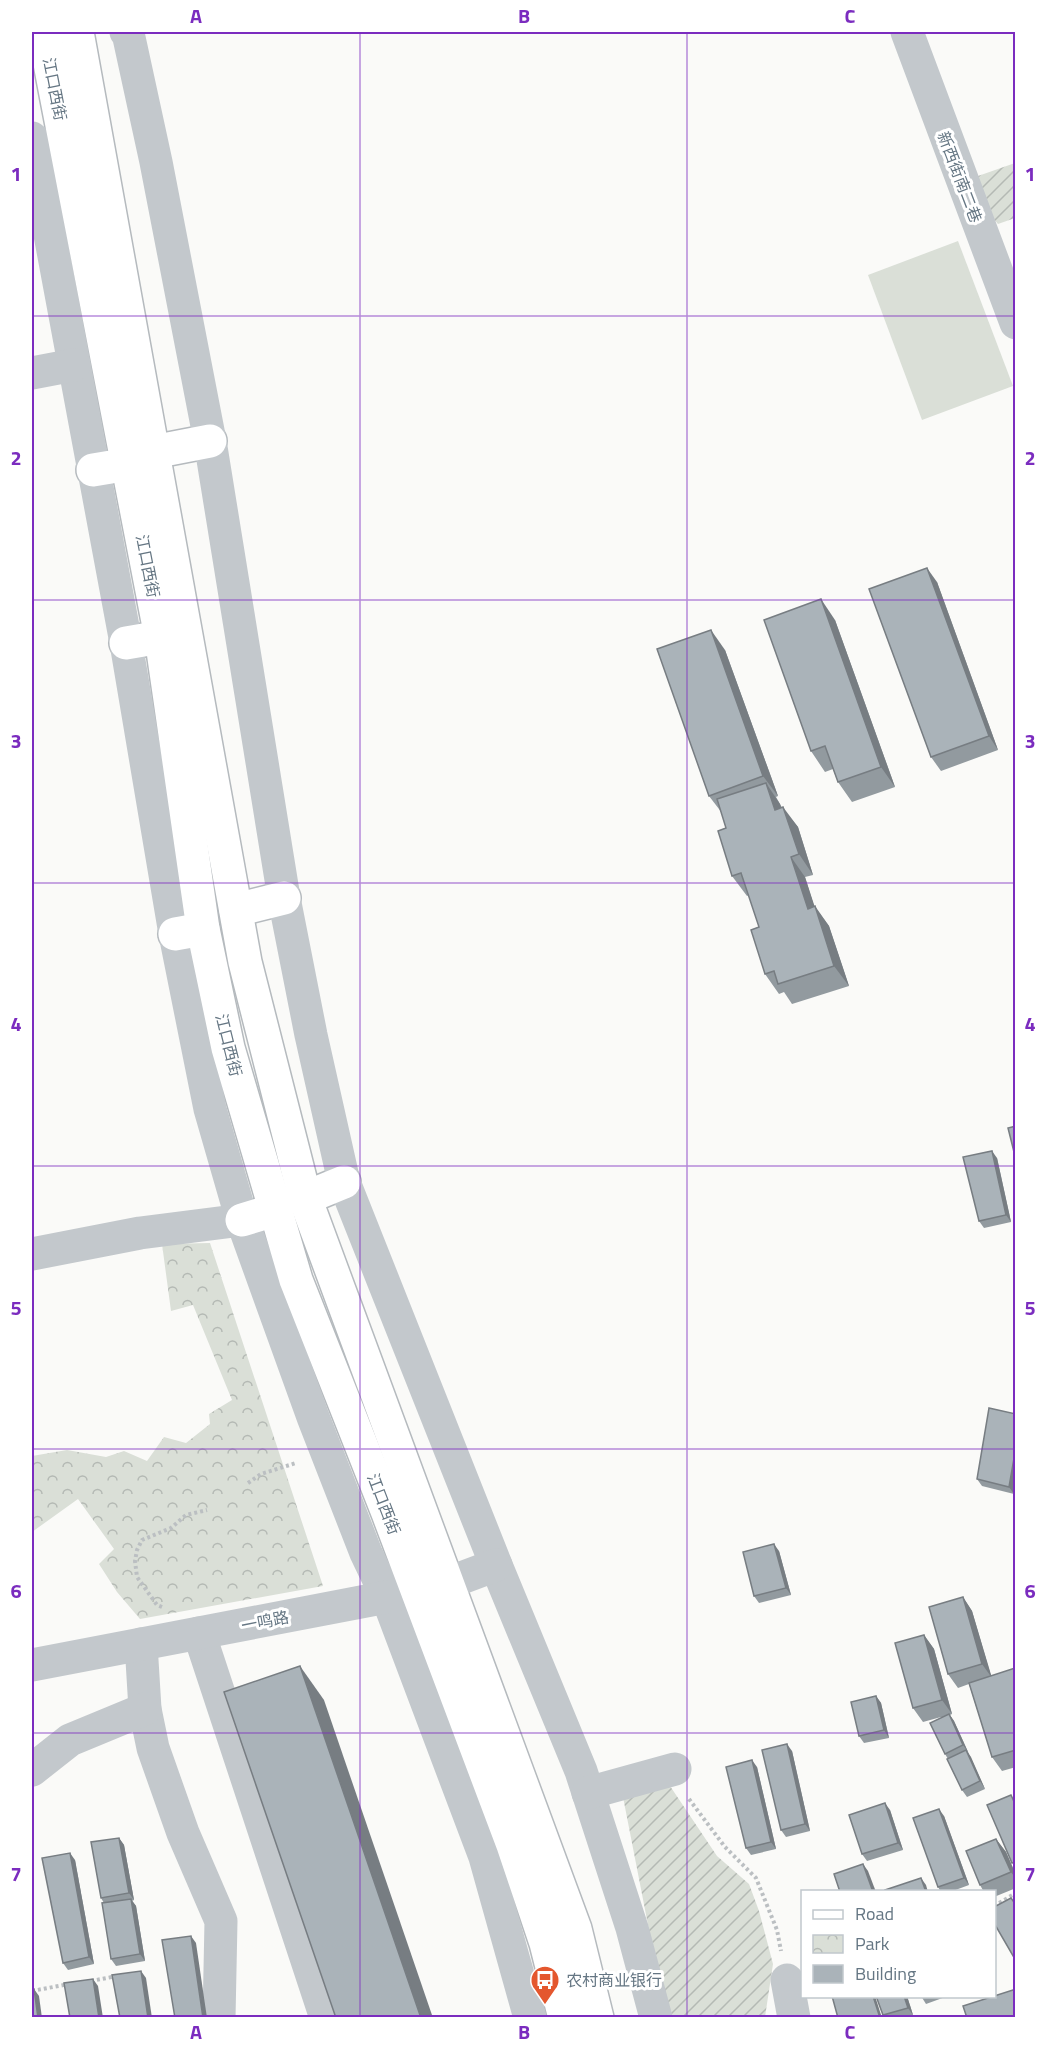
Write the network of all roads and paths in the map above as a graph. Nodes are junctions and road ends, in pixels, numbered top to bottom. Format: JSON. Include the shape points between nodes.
{"nodes":[{"id":1,"x":44,"y":32,"type":"edge"},
{"id":2,"x":77,"y":32,"type":"edge"},
{"id":3,"x":126,"y":32,"type":"edge"},
{"id":4,"x":907,"y":32,"type":"edge"},
{"id":5,"x":32,"y":138,"type":"edge"},
{"id":6,"x":1016,"y":322,"type":"edge"},
{"id":7,"x":74,"y":365,"type":"junction"},
{"id":8,"x":32,"y":373,"type":"edge"},
{"id":9,"x":210,"y":441,"type":"junction"},
{"id":10,"x":141,"y":458,"type":"junction"},
{"id":11,"x":93,"y":470,"type":"junction"},
{"id":12,"x":162,"y":637,"type":"junction"},
{"id":13,"x":126,"y":643,"type":"junction"},
{"id":14,"x":284,"y":898,"type":"junction"},
{"id":15,"x":236,"y":910,"type":"junction"},
{"id":16,"x":189,"y":931,"type":"junction"},
{"id":17,"x":344,"y":1182,"type":"junction"},
{"id":18,"x":305,"y":1198,"type":"junction"},
{"id":19,"x":275,"y":1210,"type":"junction"},
{"id":20,"x":242,"y":1220,"type":"junction"},
{"id":21,"x":32,"y":1254,"type":"edge"},
{"id":22,"x":327,"y":1453,"type":"junction"},
{"id":23,"x":248,"y":1483,"type":"dead end"},
{"id":24,"x":207,"y":1510,"type":"dead end"},
{"id":25,"x":496,"y":1565,"type":"junction"},
{"id":26,"x":418,"y":1590,"type":"junction"},
{"id":27,"x":199,"y":1633,"type":"junction"},
{"id":28,"x":141,"y":1644,"type":"junction"},
{"id":29,"x":32,"y":1665,"type":"edge"},
{"id":30,"x":145,"y":1709,"type":"junction"},
{"id":31,"x":675,"y":1769,"type":"joint"},
{"id":32,"x":32,"y":1770,"type":"edge"},
{"id":33,"x":588,"y":1793,"type":"junction"},
{"id":34,"x":1016,"y":1893,"type":"edge"},
{"id":35,"x":996,"y":1905,"type":"edge"},
{"id":36,"x":128,"y":1974,"type":"edge"},
{"id":37,"x":787,"y":1980,"type":"joint"},
{"id":38,"x":85,"y":1982,"type":"edge"},
{"id":39,"x":74,"y":1983,"type":"edge"},
{"id":40,"x":32,"y":1991,"type":"edge"},
{"id":41,"x":219,"y":2018,"type":"edge"},
{"id":42,"x":326,"y":2018,"type":"edge"},
{"id":43,"x":530,"y":2018,"type":"edge"},
{"id":44,"x":565,"y":2018,"type":"edge"},
{"id":45,"x":597,"y":2018,"type":"edge"},
{"id":46,"x":656,"y":2018,"type":"edge"},
{"id":47,"x":794,"y":2018,"type":"edge"}],
"edges":[{"from":1,"to":10,"type":"main road","name":"江口西街"},
{"from":2,"to":10,"type":"main road","name":"江口西街"},
{"from":3,"to":9,"type":"street","via":[[156,162]]},
{"from":4,"to":6,"type":"street","name":"新西街南二巷"},
{"from":5,"to":7,"type":"street"},
{"from":7,"to":8,"type":"street"},
{"from":7,"to":11,"type":"street"},
{"from":9,"to":10,"type":"main road"},
{"from":9,"to":14,"type":"street"},
{"from":10,"to":11,"type":"main road"},
{"from":10,"to":12,"type":"main road","name":"江口西街"},
{"from":10,"to":15,"type":"main road","name":"江口西街"},
{"from":11,"to":13,"type":"street"},
{"from":12,"to":13,"type":"main road"},
{"from":12,"to":16,"type":"main road","name":"江口西街"},
{"from":13,"to":16,"type":"street"},
{"from":14,"to":15,"type":"main road"},
{"from":14,"to":17,"type":"street"},
{"from":15,"to":18,"type":"main road","name":"江口西街","via":[[245,962]]},
{"from":16,"to":19,"type":"main road","name":"江口西街"},
{"from":16,"to":20,"type":"street","via":[[210,1108]]},
{"from":17,"to":18,"type":"main road"},
{"from":17,"to":25,"type":"street"},
{"from":18,"to":26,"type":"main road","name":"江口西街"},
{"from":19,"to":20,"type":"main road"},
{"from":19,"to":26,"type":"main road","name":"江口西街","via":[[296,1280]]},
{"from":20,"to":21,"type":"street","via":[[140,1233]]},
{"from":20,"to":22,"type":"street"},
{"from":22,"to":23,"type":"path","via":[[261,1474]]},
{"from":22,"to":26,"type":"street","via":[[366,1552]]},
{"from":24,"to":27,"type":"path","via":[[186,1515],[171,1528],[142,1540],[135,1562],[137,1577],[157,1605]]},
{"from":25,"to":26,"type":"street","name":"一鸣路"},
{"from":25,"to":33,"type":"street"},
{"from":26,"to":27,"type":"street","name":"一鸣路"},
{"from":26,"to":43,"type":"street"},
{"from":26,"to":44,"type":"main road","name":"江口西街","via":[[513,1845],[546,1943]]},
{"from":26,"to":45,"type":"main road","name":"江口西街","via":[[575,1929]]},
{"from":27,"to":28,"type":"street","name":"一鸣路"},
{"from":27,"to":42,"type":"street"},
{"from":28,"to":29,"type":"street","name":"一鸣路"},
{"from":28,"to":30,"type":"street"},
{"from":30,"to":32,"type":"street","via":[[70,1740]]},
{"from":30,"to":41,"type":"street","via":[[153,1748],[221,1921]]},
{"from":31,"to":33,"type":"street"},
{"from":31,"to":37,"type":"path","via":[[688,1798],[756,1878],[777,1930]]},
{"from":33,"to":46,"type":"street"},
{"from":34,"to":35,"type":"path"},
{"from":36,"to":38,"type":"path"},
{"from":37,"to":47,"type":"street"},
{"from":39,"to":40,"type":"path"}]}
